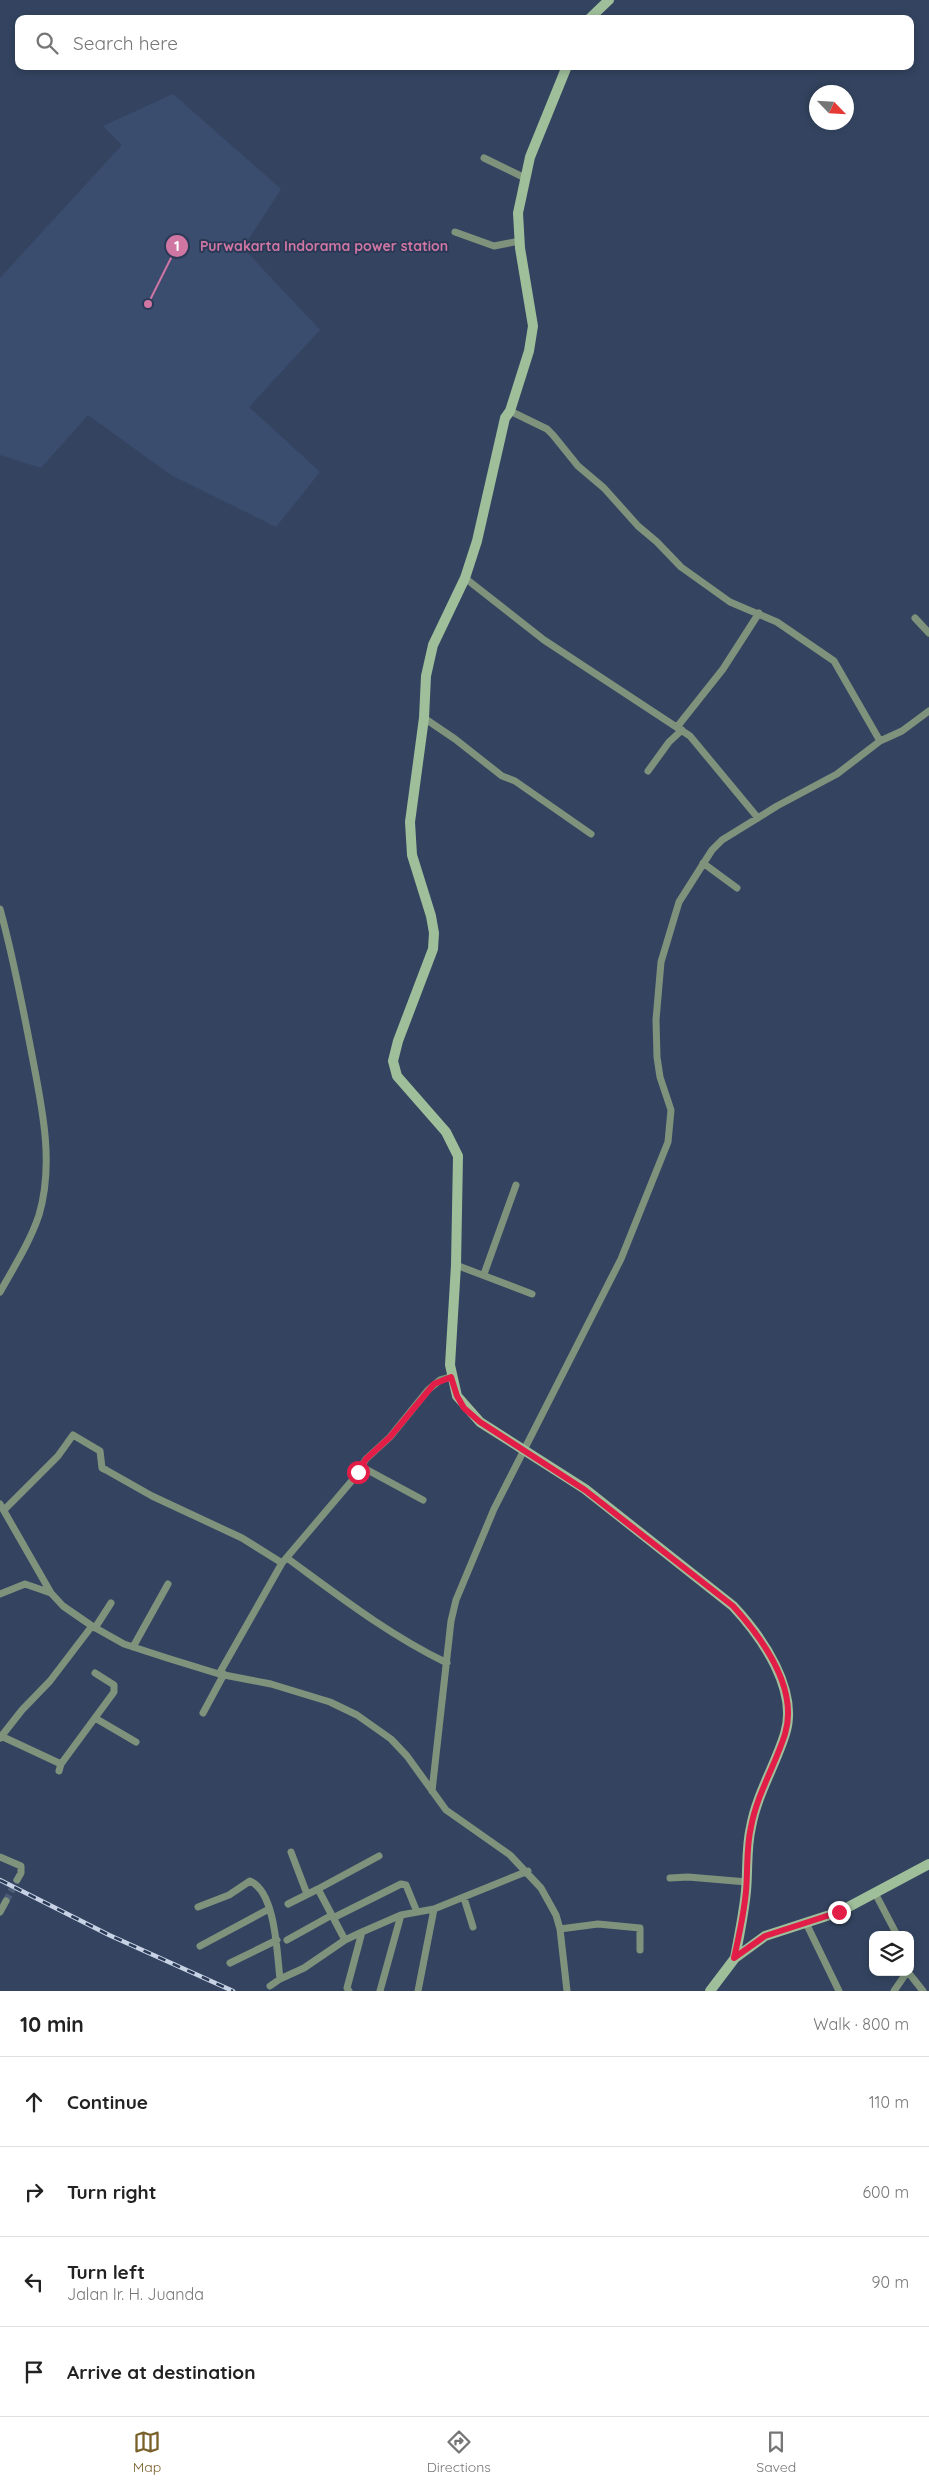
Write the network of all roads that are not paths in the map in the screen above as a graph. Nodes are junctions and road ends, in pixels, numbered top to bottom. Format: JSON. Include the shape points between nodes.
{"nodes":[{"id":1,"x":610,"y":0,"type":"edge"},
{"id":2,"x":593,"y":15,"type":"edge"},
{"id":3,"x":565,"y":70,"type":"edge"},
{"id":4,"x":484,"y":158,"type":"dead end"},
{"id":5,"x":525,"y":178,"type":"junction"},
{"id":6,"x":455,"y":232,"type":"dead end"},
{"id":7,"x":520,"y":241,"type":"junction"},
{"id":8,"x":510,"y":411,"type":"junction"},
{"id":9,"x":465,"y":578,"type":"junction"},
{"id":10,"x":759,"y":612,"type":"junction"},
{"id":11,"x":915,"y":618,"type":"dead end"},
{"id":12,"x":929,"y":633,"type":"edge"},
{"id":13,"x":929,"y":711,"type":"edge"},
{"id":14,"x":424,"y":718,"type":"junction"},
{"id":15,"x":680,"y":729,"type":"junction"},
{"id":16,"x":880,"y":741,"type":"junction"},
{"id":17,"x":648,"y":771,"type":"dead end"},
{"id":18,"x":758,"y":818,"type":"junction"},
{"id":19,"x":591,"y":834,"type":"dead end"},
{"id":20,"x":703,"y":863,"type":"junction"},
{"id":21,"x":737,"y":888,"type":"dead end"},
{"id":22,"x":0,"y":910,"type":"edge"},
{"id":23,"x":516,"y":1185,"type":"dead end"},
{"id":24,"x":456,"y":1265,"type":"junction"},
{"id":25,"x":484,"y":1274,"type":"junction"},
{"id":26,"x":0,"y":1292,"type":"edge"},
{"id":27,"x":532,"y":1294,"type":"dead end"},
{"id":28,"x":451,"y":1377,"type":"junction"},
{"id":29,"x":524,"y":1451,"type":"junction"},
{"id":30,"x":362,"y":1467,"type":"junction"},
{"id":31,"x":423,"y":1500,"type":"dead end"},
{"id":32,"x":2,"y":1507,"type":"edge"},
{"id":33,"x":284,"y":1560,"type":"junction"},
{"id":34,"x":168,"y":1584,"type":"dead end"},
{"id":35,"x":51,"y":1592,"type":"junction"},
{"id":36,"x":0,"y":1594,"type":"edge"},
{"id":37,"x":111,"y":1602,"type":"dead end"},
{"id":38,"x":93,"y":1627,"type":"junction"},
{"id":39,"x":133,"y":1647,"type":"junction"},
{"id":40,"x":447,"y":1663,"type":"junction"},
{"id":41,"x":95,"y":1673,"type":"dead end"},
{"id":42,"x":222,"y":1674,"type":"junction"},
{"id":43,"x":203,"y":1712,"type":"dead end"},
{"id":44,"x":95,"y":1718,"type":"junction"},
{"id":45,"x":1,"y":1737,"type":"edge"},
{"id":46,"x":136,"y":1742,"type":"dead end"},
{"id":47,"x":432,"y":1791,"type":"junction"},
{"id":48,"x":291,"y":1852,"type":"dead end"},
{"id":49,"x":379,"y":1856,"type":"dead end"},
{"id":50,"x":0,"y":1857,"type":"edge"},
{"id":51,"x":929,"y":1864,"type":"edge"},
{"id":52,"x":528,"y":1872,"type":"junction"},
{"id":53,"x":670,"y":1878,"type":"dead end"},
{"id":54,"x":17,"y":1880,"type":"tunnel mouth"},
{"id":55,"x":747,"y":1882,"type":"junction"},
{"id":56,"x":318,"y":1889,"type":"junction"},
{"id":57,"x":876,"y":1893,"type":"junction"},
{"id":58,"x":307,"y":1894,"type":"junction"},
{"id":59,"x":464,"y":1898,"type":"junction"},
{"id":60,"x":6,"y":1901,"type":"tunnel mouth"},
{"id":61,"x":288,"y":1904,"type":"dead end"},
{"id":62,"x":198,"y":1908,"type":"dead end"},
{"id":63,"x":269,"y":1908,"type":"junction"},
{"id":64,"x":434,"y":1909,"type":"junction"},
{"id":65,"x":0,"y":1912,"type":"edge"},
{"id":66,"x":417,"y":1912,"type":"junction"},
{"id":67,"x":401,"y":1915,"type":"junction"},
{"id":68,"x":333,"y":1916,"type":"junction"},
{"id":69,"x":806,"y":1923,"type":"junction"},
{"id":70,"x":473,"y":1927,"type":"dead end"},
{"id":71,"x":560,"y":1929,"type":"junction"},
{"id":72,"x":895,"y":1931,"type":"edge"},
{"id":73,"x":362,"y":1932,"type":"junction"},
{"id":74,"x":277,"y":1940,"type":"junction"},
{"id":75,"x":288,"y":1940,"type":"dead end"},
{"id":76,"x":345,"y":1940,"type":"junction"},
{"id":77,"x":200,"y":1946,"type":"dead end"},
{"id":78,"x":640,"y":1950,"type":"dead end"},
{"id":79,"x":734,"y":1958,"type":"junction"},
{"id":80,"x":230,"y":1963,"type":"dead end"},
{"id":81,"x":904,"y":1976,"type":"edge"},
{"id":82,"x":910,"y":1976,"type":"edge"},
{"id":83,"x":280,"y":1979,"type":"junction"},
{"id":84,"x":270,"y":1986,"type":"dead end"},
{"id":85,"x":349,"y":1991,"type":"edge"},
{"id":86,"x":380,"y":1991,"type":"edge"},
{"id":87,"x":418,"y":1991,"type":"edge"},
{"id":88,"x":567,"y":1991,"type":"edge"},
{"id":89,"x":710,"y":1991,"type":"edge"},
{"id":90,"x":839,"y":1991,"type":"edge"},
{"id":91,"x":894,"y":1991,"type":"edge"},
{"id":92,"x":922,"y":1991,"type":"edge"}],
"edges":[{"from":1,"to":2,"type":"street"},
{"from":3,"to":5,"type":"street","via":[[535,142]]},
{"from":4,"to":5,"type":"street"},
{"from":5,"to":7,"type":"street","via":[[517,222]]},
{"from":6,"to":7,"type":"street","via":[[494,246]]},
{"from":7,"to":8,"type":"street","via":[[533,326],[529,351]]},
{"from":8,"to":9,"type":"street","via":[[505,418],[477,541]]},
{"from":8,"to":10,"type":"street","via":[[553,435],[578,466],[681,567],[730,602]]},
{"from":9,"to":14,"type":"street","via":[[433,645],[426,676]]},
{"from":9,"to":15,"type":"street","via":[[544,640]]},
{"from":10,"to":15,"type":"street"},
{"from":10,"to":16,"type":"street","via":[[834,661]]},
{"from":11,"to":12,"type":"street"},
{"from":13,"to":16,"type":"street"},
{"from":14,"to":19,"type":"street","via":[[502,776],[515,781]]},
{"from":14,"to":24,"type":"street","via":[[411,811],[411,844],[431,916],[433,949],[393,1061],[397,1076],[446,1132],[458,1156]]},
{"from":15,"to":17,"type":"street"},
{"from":15,"to":18,"type":"street","via":[[709,758]]},
{"from":16,"to":18,"type":"street","via":[[837,774]]},
{"from":18,"to":20,"type":"street","via":[[722,840]]},
{"from":20,"to":21,"type":"street"},
{"from":20,"to":29,"type":"street","via":[[674,913],[661,962],[655,1041],[660,1076],[672,1110],[668,1142],[621,1259]]},
{"from":22,"to":26,"type":"street","via":[[27,1022],[43,1113],[46,1156],[39,1214]]},
{"from":23,"to":25,"type":"street"},
{"from":24,"to":25,"type":"street"},
{"from":24,"to":28,"type":"street"},
{"from":25,"to":27,"type":"street"},
{"from":28,"to":29,"type":"street","via":[[457,1396],[471,1414]]},
{"from":28,"to":30,"type":"street","via":[[434,1384]]},
{"from":29,"to":40,"type":"street","via":[[494,1509],[456,1600]]},
{"from":29,"to":55,"type":"street","via":[[585,1490],[733,1606],[775,1664],[787,1700],[788,1720],[753,1816]]},
{"from":30,"to":31,"type":"street"},
{"from":30,"to":33,"type":"street"},
{"from":32,"to":33,"type":"street","via":[[58,1456],[74,1435],[100,1451],[102,1468]]},
{"from":32,"to":35,"type":"street"},
{"from":33,"to":40,"type":"street","via":[[419,1650]]},
{"from":33,"to":42,"type":"street"},
{"from":34,"to":39,"type":"street"},
{"from":35,"to":36,"type":"street","via":[[25,1584]]},
{"from":35,"to":38,"type":"street","via":[[63,1606]]},
{"from":37,"to":38,"type":"street"},
{"from":38,"to":39,"type":"street"},
{"from":38,"to":45,"type":"street"},
{"from":39,"to":42,"type":"street"},
{"from":40,"to":47,"type":"street"},
{"from":41,"to":44,"type":"street","via":[[115,1688]]},
{"from":42,"to":43,"type":"street"},
{"from":42,"to":47,"type":"street","via":[[299,1692],[350,1711],[391,1739]]},
{"from":44,"to":45,"type":"street","via":[[60,1768]]},
{"from":44,"to":46,"type":"street"},
{"from":47,"to":52,"type":"street","via":[[450,1815],[494,1843]]},
{"from":48,"to":58,"type":"street"},
{"from":49,"to":56,"type":"street"},
{"from":50,"to":54,"type":"street","via":[[21,1866],[22,1873]]},
{"from":51,"to":57,"type":"street"},
{"from":52,"to":59,"type":"street"},
{"from":52,"to":71,"type":"street","via":[[548,1900]]},
{"from":53,"to":55,"type":"street"},
{"from":55,"to":79,"type":"street"},
{"from":56,"to":58,"type":"street"},
{"from":56,"to":68,"type":"street"},
{"from":57,"to":69,"type":"street","via":[[839,1912]]},
{"from":57,"to":72,"type":"street"},
{"from":58,"to":61,"type":"street"},
{"from":59,"to":64,"type":"street"},
{"from":59,"to":70,"type":"street"},
{"from":60,"to":65,"type":"street"},
{"from":62,"to":63,"type":"street","via":[[229,1895],[250,1881],[265,1894]]},
{"from":63,"to":74,"type":"street"},
{"from":63,"to":77,"type":"street"},
{"from":64,"to":66,"type":"street"},
{"from":64,"to":87,"type":"street"},
{"from":66,"to":67,"type":"street"},
{"from":66,"to":68,"type":"street","via":[[406,1885],[401,1884]]},
{"from":67,"to":73,"type":"street"},
{"from":67,"to":86,"type":"street"},
{"from":68,"to":75,"type":"street"},
{"from":68,"to":76,"type":"street"},
{"from":69,"to":79,"type":"street","via":[[765,1936]]},
{"from":69,"to":90,"type":"street"},
{"from":71,"to":78,"type":"street","via":[[598,1924],[642,1928]]},
{"from":71,"to":88,"type":"street"},
{"from":73,"to":76,"type":"street"},
{"from":73,"to":85,"type":"street","via":[[347,1988]]},
{"from":74,"to":80,"type":"street"},
{"from":74,"to":83,"type":"street"},
{"from":76,"to":83,"type":"street","via":[[304,1968]]},
{"from":79,"to":89,"type":"street"},
{"from":81,"to":91,"type":"street"},
{"from":82,"to":92,"type":"street"},
{"from":83,"to":84,"type":"street"}]}
